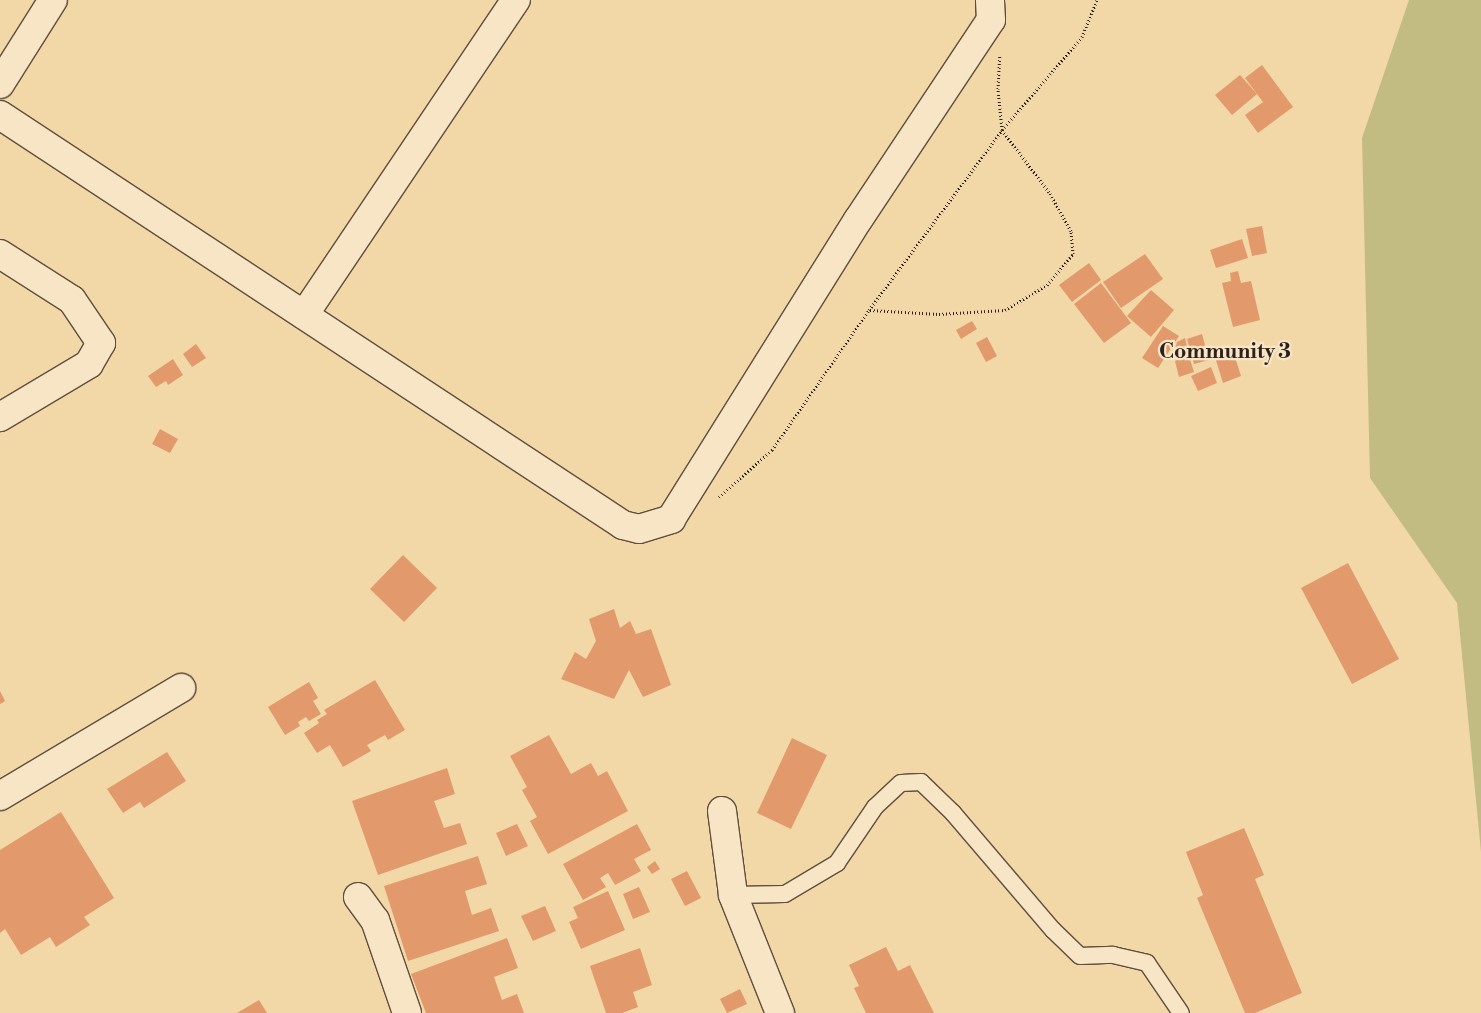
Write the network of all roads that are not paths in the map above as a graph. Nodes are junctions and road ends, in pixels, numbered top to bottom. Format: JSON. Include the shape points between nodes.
{"nodes":[{"id":1,"x":53,"y":0,"type":"edge"},
{"id":2,"x":516,"y":0,"type":"edge"},
{"id":3,"x":991,"y":10,"type":"edge"},
{"id":4,"x":0,"y":84,"type":"edge"},
{"id":5,"x":0,"y":115,"type":"edge"},
{"id":6,"x":0,"y":254,"type":"edge"},
{"id":7,"x":304,"y":315,"type":"junction"},
{"id":8,"x":0,"y":417,"type":"edge"},
{"id":9,"x":180,"y":688,"type":"dead end"},
{"id":10,"x":0,"y":796,"type":"edge"},
{"id":11,"x":722,"y":811,"type":"dead end"},
{"id":12,"x":733,"y":895,"type":"junction"},
{"id":13,"x":358,"y":897,"type":"dead end"},
{"id":14,"x":407,"y":1013,"type":"edge"},
{"id":15,"x":780,"y":1013,"type":"edge"},
{"id":16,"x":1181,"y":1013,"type":"edge"}],
"edges":[{"from":1,"to":4,"type":"street"},
{"from":2,"to":7,"type":"street"},
{"from":3,"to":7,"type":"street","via":[[671,519],[639,529],[623,525]]},
{"from":5,"to":7,"type":"street"},
{"from":6,"to":8,"type":"street","via":[[72,300],[101,343],[89,364]]},
{"from":9,"to":10,"type":"street"},
{"from":11,"to":12,"type":"street"},
{"from":12,"to":15,"type":"street"},
{"from":12,"to":16,"type":"lane","via":[[785,894],[837,863],[876,806],[901,783],[921,782],[953,813],[1053,930],[1080,956],[1114,955],[1147,964]]},
{"from":13,"to":14,"type":"street","via":[[375,920]]}]}
